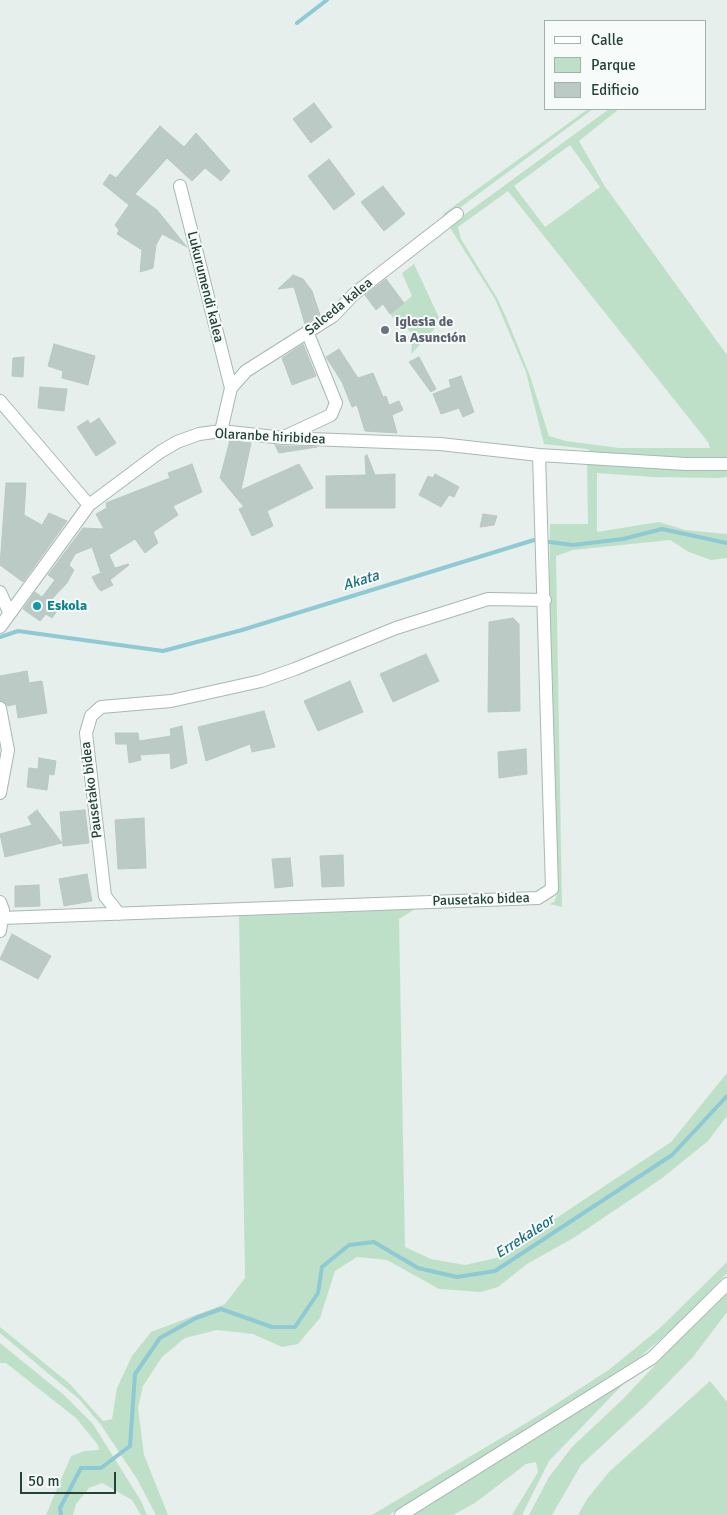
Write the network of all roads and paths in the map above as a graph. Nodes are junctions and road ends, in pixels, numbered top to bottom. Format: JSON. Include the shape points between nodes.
{"nodes":[{"id":1,"x":180,"y":186,"type":"dead end"},
{"id":2,"x":457,"y":214,"type":"dead end"},
{"id":3,"x":308,"y":334,"type":"junction"},
{"id":4,"x":231,"y":388,"type":"junction"},
{"id":5,"x":0,"y":401,"type":"edge"},
{"id":6,"x":221,"y":431,"type":"junction"},
{"id":7,"x":284,"y":438,"type":"junction"},
{"id":8,"x":539,"y":455,"type":"junction"},
{"id":9,"x":727,"y":464,"type":"edge"},
{"id":10,"x":89,"y":505,"type":"junction"},
{"id":11,"x":0,"y":592,"type":"edge"},
{"id":12,"x":545,"y":600,"type":"junction"},
{"id":13,"x":9,"y":612,"type":"junction"},
{"id":14,"x":0,"y":627,"type":"edge"},
{"id":15,"x":0,"y":708,"type":"edge"},
{"id":16,"x":0,"y":793,"type":"edge"},
{"id":17,"x":0,"y":902,"type":"edge"},
{"id":18,"x":119,"y":914,"type":"junction"},
{"id":19,"x":1,"y":925,"type":"edge"},
{"id":20,"x":727,"y":1284,"type":"edge"},
{"id":21,"x":401,"y":1515,"type":"edge"}],
"edges":[{"from":1,"to":4,"type":"street","name":"Lukurumendi kalea"},
{"from":2,"to":3,"type":"street","name":"Salceda kalea"},
{"from":3,"to":4,"type":"street","name":"Salceda kalea","via":[[246,370]]},
{"from":3,"to":7,"type":"street","via":[[336,403],[331,415]]},
{"from":4,"to":6,"type":"street","name":"Salceda kalea"},
{"from":5,"to":10,"type":"street"},
{"from":6,"to":7,"type":"street","name":"Olaranbe hiribidea"},
{"from":6,"to":10,"type":"street","name":"Olaranbe hiribidea","via":[[177,442]]},
{"from":7,"to":8,"type":"street","name":"Olaranbe hiribidea","via":[[440,444]]},
{"from":8,"to":9,"type":"street","name":"Olaranbe hiribidea"},
{"from":8,"to":12,"type":"street","name":"Pausetako bidea"},
{"from":10,"to":13,"type":"street","name":"Olaranbe hiribidea"},
{"from":11,"to":13,"type":"street"},
{"from":12,"to":18,"type":"street","name":"Pausetako bidea","via":[[488,599],[396,628],[295,670],[261,680],[171,701],[101,707],[90,716],[86,733],[105,896]]},
{"from":12,"to":18,"type":"street","name":"Pausetako bidea","via":[[552,888],[538,898]]},
{"from":13,"to":14,"type":"street","name":"Olaranbe hiribidea"},
{"from":15,"to":16,"type":"street","via":[[8,750]]},
{"from":17,"to":19,"type":"street","via":[[3,910]]},
{"from":18,"to":19,"type":"street","name":"Pausetako bidea"},
{"from":20,"to":21,"type":"street","via":[[652,1358]]}]}
